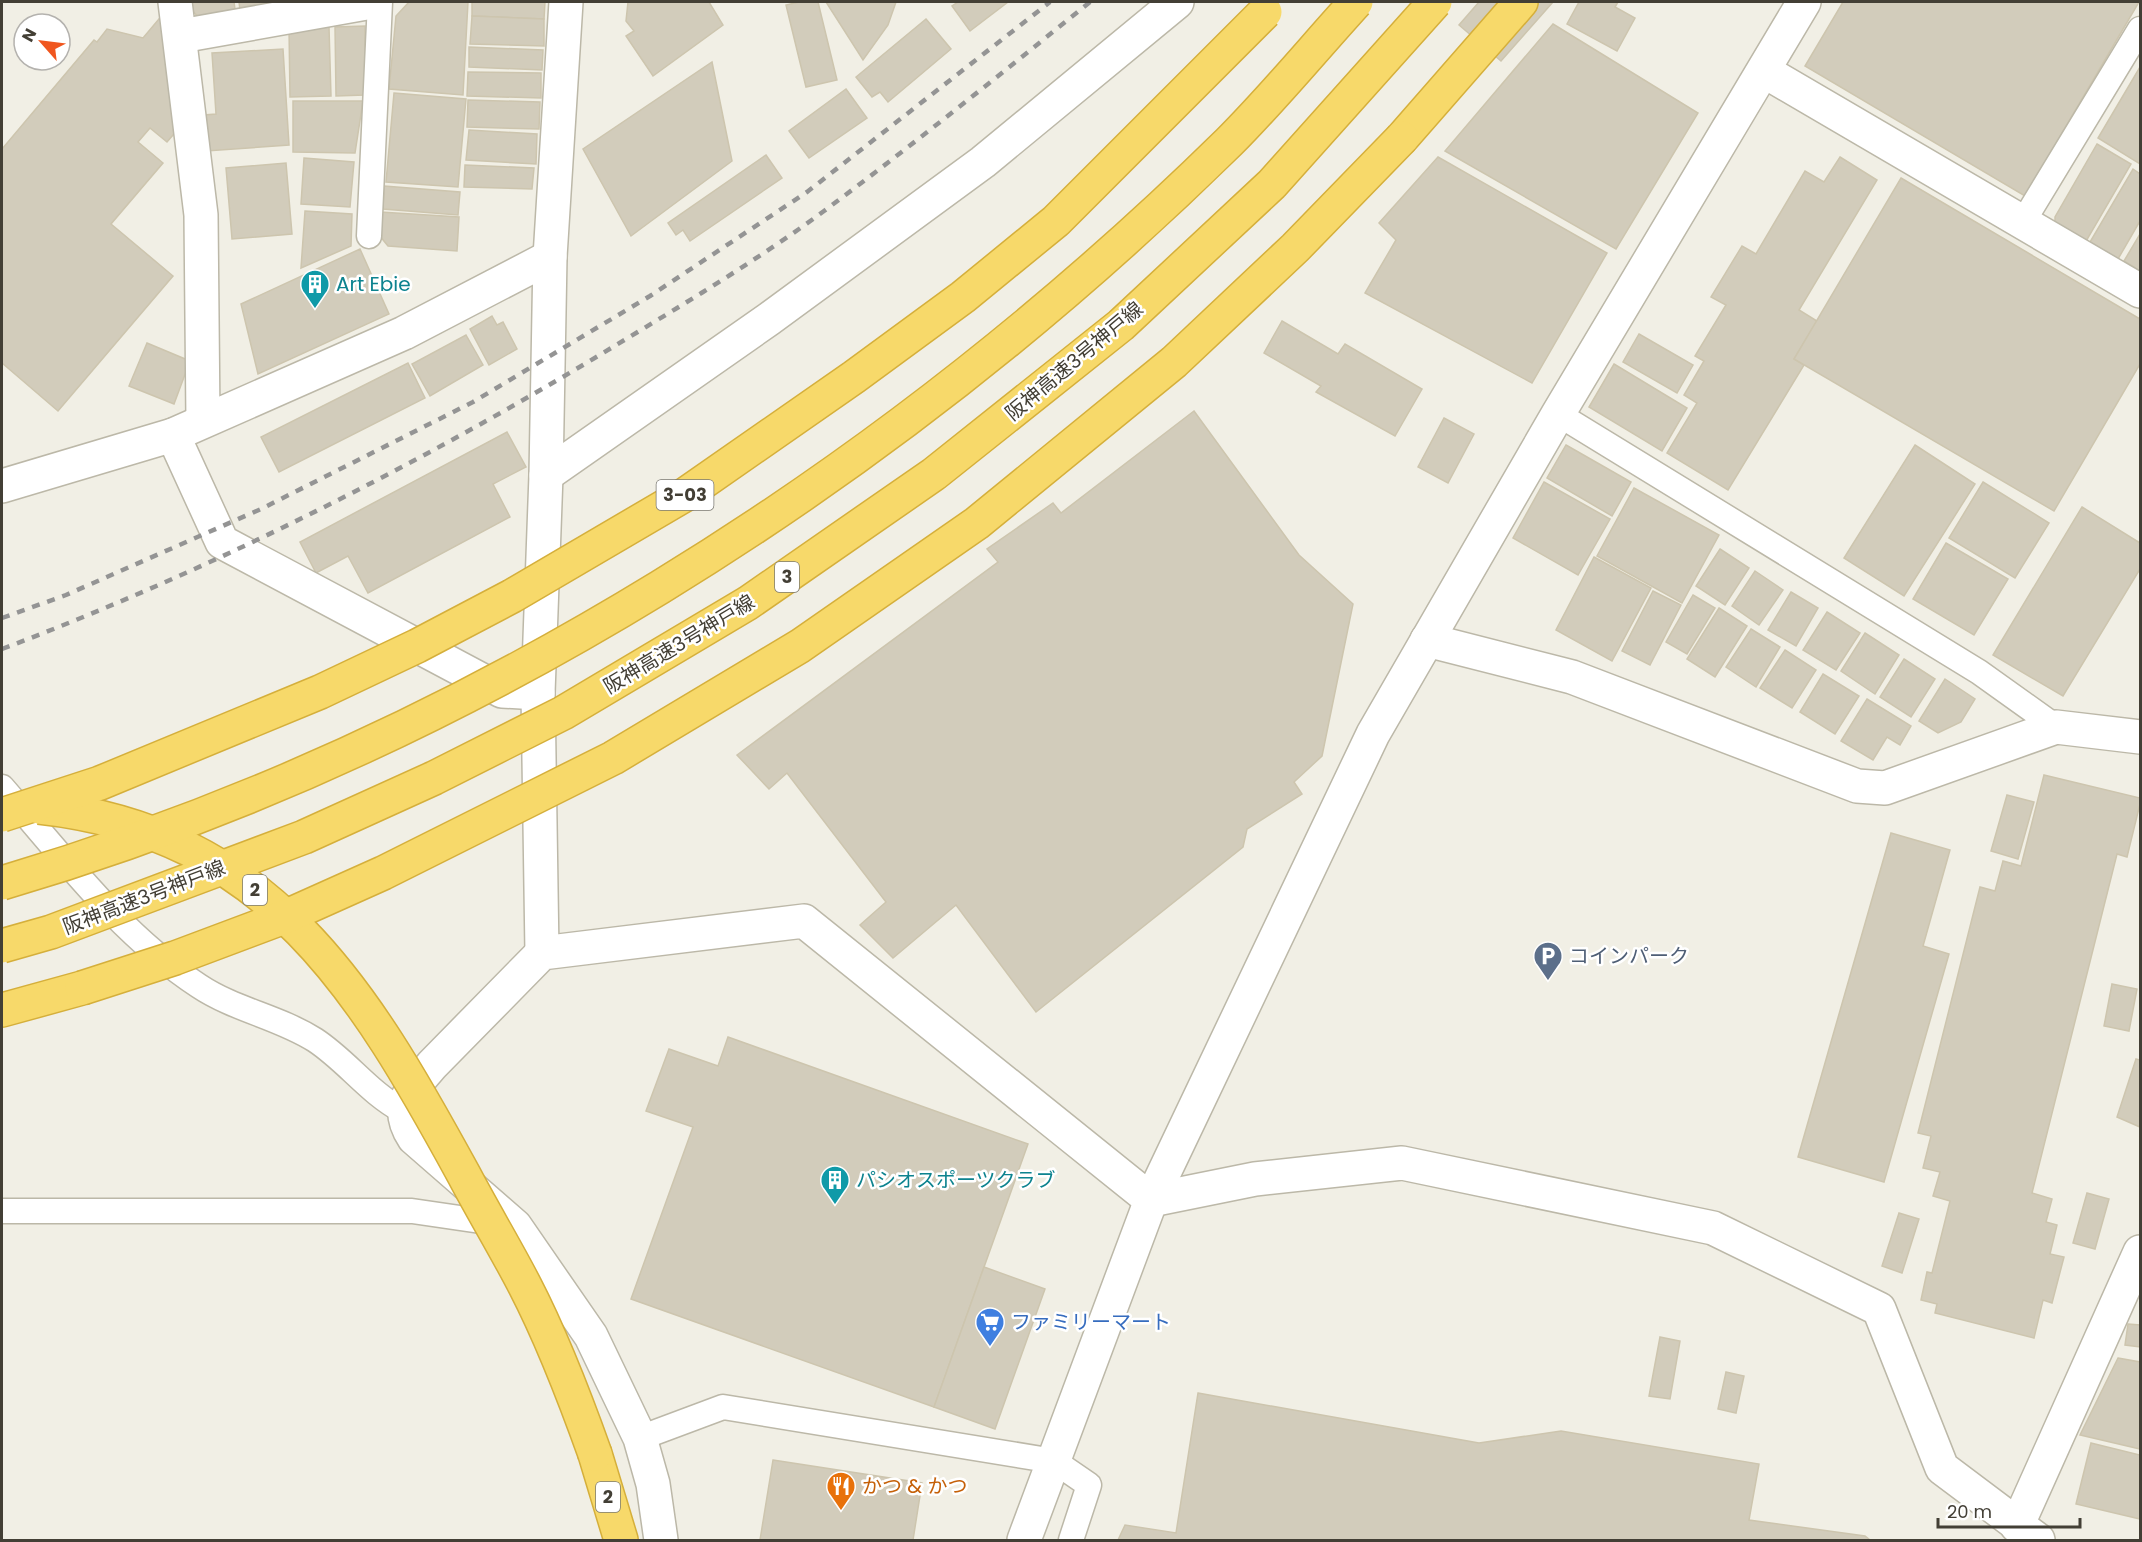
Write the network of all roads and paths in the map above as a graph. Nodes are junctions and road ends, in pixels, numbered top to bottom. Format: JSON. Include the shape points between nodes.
{"nodes":[{"id":1,"x":175,"y":2,"type":"edge"},
{"id":2,"x":372,"y":2,"type":"edge"},
{"id":3,"x":380,"y":2,"type":"edge"},
{"id":4,"x":566,"y":2,"type":"edge"},
{"id":5,"x":1177,"y":2,"type":"edge"},
{"id":6,"x":1356,"y":2,"type":"edge"},
{"id":7,"x":1435,"y":2,"type":"edge"},
{"id":8,"x":1521,"y":2,"type":"edge"},
{"id":9,"x":1804,"y":2,"type":"edge"},
{"id":10,"x":1269,"y":7,"type":"edge"},
{"id":11,"x":2140,"y":28,"type":"edge"},
{"id":12,"x":181,"y":36,"type":"junction"},
{"id":13,"x":1764,"y":71,"type":"junction"},
{"id":14,"x":2023,"y":222,"type":"junction"},
{"id":15,"x":369,"y":236,"type":"dead end"},
{"id":16,"x":550,"y":257,"type":"junction"},
{"id":17,"x":2140,"y":291,"type":"edge"},
{"id":18,"x":1558,"y":414,"type":"junction"},
{"id":19,"x":203,"y":420,"type":"junction"},
{"id":20,"x":173,"y":435,"type":"junction"},
{"id":21,"x":546,"y":475,"type":"junction"},
{"id":22,"x":2,"y":486,"type":"edge"},
{"id":23,"x":1427,"y":640,"type":"junction"},
{"id":24,"x":538,"y":693,"type":"junction"},
{"id":25,"x":2056,"y":727,"type":"junction"},
{"id":26,"x":2140,"y":736,"type":"edge"},
{"id":27,"x":2,"y":787,"type":"edge"},
{"id":28,"x":2,"y":805,"type":"edge"},
{"id":29,"x":2,"y":815,"type":"edge"},
{"id":30,"x":2,"y":883,"type":"edge"},
{"id":31,"x":2,"y":946,"type":"edge"},
{"id":32,"x":542,"y":953,"type":"junction"},
{"id":33,"x":2,"y":1010,"type":"edge"},
{"id":34,"x":403,"y":1111,"type":"junction"},
{"id":35,"x":1151,"y":1200,"type":"junction"},
{"id":36,"x":2,"y":1210,"type":"edge"},
{"id":37,"x":515,"y":1226,"type":"junction"},
{"id":38,"x":2140,"y":1252,"type":"edge"},
{"id":39,"x":640,"y":1438,"type":"junction"},
{"id":40,"x":1054,"y":1461,"type":"junction"},
{"id":41,"x":2028,"y":1533,"type":"edge"},
{"id":42,"x":621,"y":1540,"type":"edge"},
{"id":43,"x":661,"y":1540,"type":"edge"},
{"id":44,"x":1024,"y":1540,"type":"edge"},
{"id":45,"x":1071,"y":1540,"type":"edge"}],
"edges":[{"from":1,"to":12,"type":"street"},
{"from":2,"to":12,"type":"street"},
{"from":3,"to":15,"type":"lane"},
{"from":4,"to":16,"type":"street"},
{"from":5,"to":21,"type":"street","via":[[983,162]]},
{"from":6,"to":30,"type":"highway","bridge":true,"via":[[1231,140],[1077,283],[896,426],[710,556],[542,655],[280,783]]},
{"from":7,"to":31,"type":"highway","name":"阪神高速3号神戸線","number":"3","bridge":true,"via":[[1272,184],[1121,325],[934,474],[748,603],[563,713],[434,778],[304,837],[51,932]]},
{"from":8,"to":33,"type":"highway","bridge":true,"via":[[1402,138],[1295,248],[1174,362],[977,523],[800,646],[613,758],[383,873],[287,916],[175,958]]},
{"from":9,"to":13,"type":"street"},
{"from":10,"to":29,"type":"highway","number":"3-03","bridge":true,"via":[[1056,222],[854,378],[686,494],[512,596],[320,692],[100,783]]},
{"from":11,"to":14,"type":"lane"},
{"from":12,"to":19,"type":"street","via":[[201,215]]},
{"from":13,"to":14,"type":"street"},
{"from":13,"to":18,"type":"street"},
{"from":14,"to":17,"type":"street"},
{"from":16,"to":19,"type":"street","via":[[404,333]]},
{"from":16,"to":21,"type":"street"},
{"from":18,"to":23,"type":"street"},
{"from":18,"to":25,"type":"lane","via":[[1979,672]]},
{"from":19,"to":20,"type":"street"},
{"from":20,"to":22,"type":"street"},
{"from":20,"to":24,"type":"street","via":[[222,542],[502,691]]},
{"from":21,"to":24,"type":"street"},
{"from":23,"to":25,"type":"street","via":[[1572,677],[1857,786],[1885,788]]},
{"from":23,"to":35,"type":"street","via":[[1373,734]]},
{"from":24,"to":32,"type":"street"},
{"from":25,"to":26,"type":"street"},
{"from":27,"to":34,"type":"lane","via":[[130,932],[160,957],[219,997],[315,1040],[381,1099]]},
{"from":28,"to":42,"type":"highway","number":"2","bridge":true,"via":[[87,814],[145,831],[202,857],[278,908],[333,965],[373,1019],[423,1101],[526,1287],[576,1400]]},
{"from":32,"to":34,"type":"street","via":[[415,1084]]},
{"from":32,"to":35,"type":"street","via":[[804,921]]},
{"from":34,"to":37,"type":"street","via":[[414,1138]]},
{"from":35,"to":40,"type":"street"},
{"from":35,"to":41,"type":"street","via":[[1255,1179],[1402,1163],[1713,1228],[1880,1309],[1942,1468]]},
{"from":36,"to":37,"type":"lane","via":[[412,1211]]},
{"from":37,"to":39,"type":"street","via":[[591,1335]]},
{"from":38,"to":41,"type":"street"},
{"from":39,"to":40,"type":"lane","via":[[723,1407]]},
{"from":39,"to":43,"type":"street","via":[[653,1484]]},
{"from":40,"to":44,"type":"street"},
{"from":40,"to":45,"type":"lane","via":[[1089,1485]]}]}
